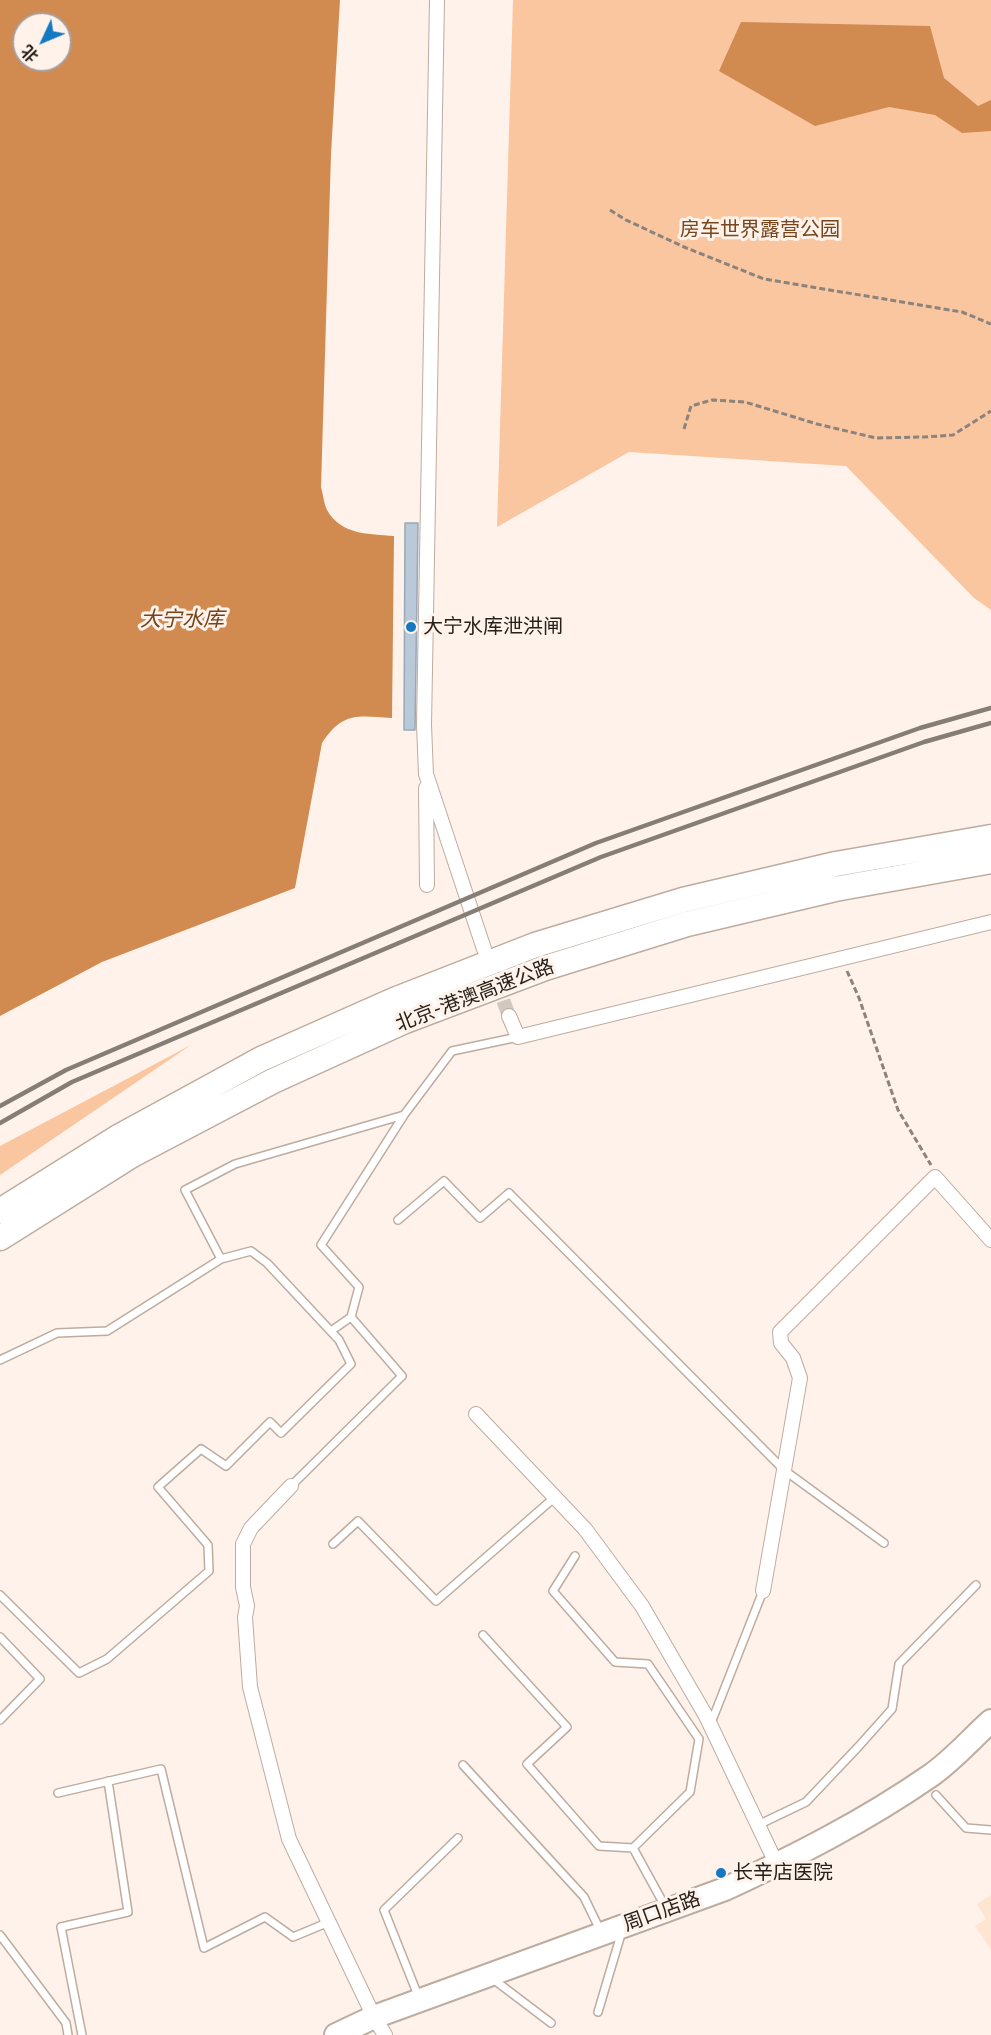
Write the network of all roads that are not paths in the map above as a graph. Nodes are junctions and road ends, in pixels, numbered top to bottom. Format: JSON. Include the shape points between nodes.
{"nodes":[{"id":1,"x":437,"y":0,"type":"edge"},
{"id":2,"x":426,"y":774,"type":"junction"},
{"id":3,"x":985,"y":836,"type":"edge"},
{"id":4,"x":991,"y":861,"type":"edge"},
{"id":5,"x":427,"y":885,"type":"dead end"},
{"id":6,"x":991,"y":922,"type":"edge"},
{"id":7,"x":484,"y":949,"type":"dead end"},
{"id":8,"x":509,"y":1016,"type":"tunnel mouth"},
{"id":9,"x":518,"y":1037,"type":"junction"},
{"id":10,"x":404,"y":1115,"type":"junction"},
{"id":11,"x":0,"y":1211,"type":"edge"},
{"id":12,"x":398,"y":1220,"type":"dead end"},
{"id":13,"x":0,"y":1238,"type":"edge"},
{"id":14,"x":991,"y":1240,"type":"edge"},
{"id":15,"x":221,"y":1259,"type":"junction"},
{"id":16,"x":351,"y":1317,"type":"junction"},
{"id":17,"x":331,"y":1331,"type":"junction"},
{"id":18,"x":0,"y":1360,"type":"edge"},
{"id":19,"x":476,"y":1414,"type":"dead end"},
{"id":20,"x":784,"y":1470,"type":"junction"},
{"id":21,"x":291,"y":1486,"type":"joint"},
{"id":22,"x":555,"y":1497,"type":"junction"},
{"id":23,"x":884,"y":1543,"type":"dead end"},
{"id":24,"x":333,"y":1544,"type":"dead end"},
{"id":25,"x":575,"y":1556,"type":"dead end"},
{"id":26,"x":976,"y":1585,"type":"dead end"},
{"id":27,"x":763,"y":1591,"type":"joint"},
{"id":28,"x":0,"y":1595,"type":"edge"},
{"id":29,"x":483,"y":1635,"type":"dead end"},
{"id":30,"x":0,"y":1637,"type":"edge"},
{"id":31,"x":0,"y":1720,"type":"edge"},
{"id":32,"x":991,"y":1721,"type":"edge"},
{"id":33,"x":710,"y":1725,"type":"junction"},
{"id":34,"x":463,"y":1765,"type":"dead end"},
{"id":35,"x":108,"y":1781,"type":"junction"},
{"id":36,"x":58,"y":1793,"type":"dead end"},
{"id":37,"x":936,"y":1795,"type":"dead end"},
{"id":38,"x":758,"y":1825,"type":"junction"},
{"id":39,"x":991,"y":1830,"type":"edge"},
{"id":40,"x":458,"y":1838,"type":"dead end"},
{"id":41,"x":633,"y":1848,"type":"junction"},
{"id":42,"x":777,"y":1865,"type":"junction"},
{"id":43,"x":667,"y":1910,"type":"junction"},
{"id":44,"x":329,"y":1922,"type":"junction"},
{"id":45,"x":623,"y":1926,"type":"junction"},
{"id":46,"x":602,"y":1934,"type":"junction"},
{"id":47,"x":0,"y":1935,"type":"edge"},
{"id":48,"x":488,"y":1975,"type":"junction"},
{"id":49,"x":420,"y":2000,"type":"junction"},
{"id":50,"x":598,"y":2012,"type":"dead end"},
{"id":51,"x":551,"y":2023,"type":"dead end"},
{"id":52,"x":380,"y":2026,"type":"edge"},
{"id":53,"x":68,"y":2035,"type":"edge"},
{"id":54,"x":82,"y":2035,"type":"edge"},
{"id":55,"x":336,"y":2035,"type":"edge"}],
"edges":[{"from":1,"to":2,"type":"street"},
{"from":2,"to":5,"type":"street"},
{"from":2,"to":7,"type":"street"},
{"from":3,"to":11,"type":"highway","name":"北京-港澳高速公路","via":[[836,864],[683,900],[535,945],[394,1000],[261,1059],[120,1136]]},
{"from":4,"to":13,"type":"highway","name":"北京-港澳高速公路","via":[[836,889],[687,924],[545,968],[416,1017],[273,1081],[132,1155]]},
{"from":6,"to":9,"type":"street"},
{"from":8,"to":9,"type":"street"},
{"from":9,"to":10,"type":"lane","via":[[452,1051]]},
{"from":10,"to":15,"type":"lane","via":[[234,1164],[185,1190]]},
{"from":10,"to":16,"type":"lane","via":[[321,1245],[359,1287]]},
{"from":12,"to":20,"type":"lane","via":[[444,1181],[480,1218],[508,1193]]},
{"from":14,"to":20,"type":"street","via":[[935,1177],[780,1332],[800,1378]]},
{"from":15,"to":17,"type":"lane","via":[[250,1251],[267,1263]]},
{"from":15,"to":18,"type":"lane","via":[[107,1331],[57,1334]]},
{"from":16,"to":17,"type":"lane"},
{"from":16,"to":21,"type":"lane","via":[[402,1376]]},
{"from":17,"to":28,"type":"lane","via":[[351,1364],[281,1433],[270,1422],[226,1466],[201,1449],[158,1487],[208,1545],[208,1571],[107,1659],[79,1673]]},
{"from":19,"to":22,"type":"street"},
{"from":20,"to":23,"type":"lane"},
{"from":20,"to":27,"type":"street"},
{"from":21,"to":44,"type":"street","via":[[251,1528],[243,1544],[250,1687],[289,1839]]},
{"from":22,"to":24,"type":"lane","via":[[436,1601],[358,1521]]},
{"from":22,"to":33,"type":"street","via":[[585,1529],[642,1606]]},
{"from":25,"to":41,"type":"lane","via":[[553,1591],[615,1662],[648,1664],[699,1739],[690,1792]]},
{"from":26,"to":38,"type":"lane","via":[[899,1664],[892,1709],[859,1746],[806,1802]]},
{"from":27,"to":33,"type":"lane"},
{"from":29,"to":41,"type":"lane","via":[[567,1727],[526,1764],[599,1846]]},
{"from":30,"to":31,"type":"lane","via":[[40,1679]]},
{"from":32,"to":42,"type":"highway","name":"周口店路","via":[[932,1775],[854,1825]]},
{"from":33,"to":38,"type":"street"},
{"from":34,"to":46,"type":"lane","via":[[584,1897]]},
{"from":35,"to":36,"type":"lane"},
{"from":35,"to":44,"type":"lane","via":[[161,1769],[204,1948],[265,1917],[293,1937]]},
{"from":35,"to":54,"type":"lane","via":[[128,1912],[61,1927]]},
{"from":37,"to":39,"type":"lane","via":[[966,1828]]},
{"from":38,"to":42,"type":"street"},
{"from":40,"to":49,"type":"lane","via":[[384,1910]]},
{"from":41,"to":43,"type":"lane"},
{"from":42,"to":43,"type":"highway","name":"周口店路"},
{"from":43,"to":45,"type":"highway","name":"周口店路"},
{"from":44,"to":52,"type":"street"},
{"from":45,"to":46,"type":"highway","name":"周口店路"},
{"from":45,"to":50,"type":"lane"},
{"from":46,"to":48,"type":"highway","name":"周口店路"},
{"from":47,"to":53,"type":"lane","via":[[66,2023]]},
{"from":48,"to":49,"type":"highway","name":"周口店路"},
{"from":48,"to":51,"type":"lane"},
{"from":49,"to":52,"type":"highway","name":"周口店路"},
{"from":52,"to":55,"type":"highway","name":"周口店路"}]}
